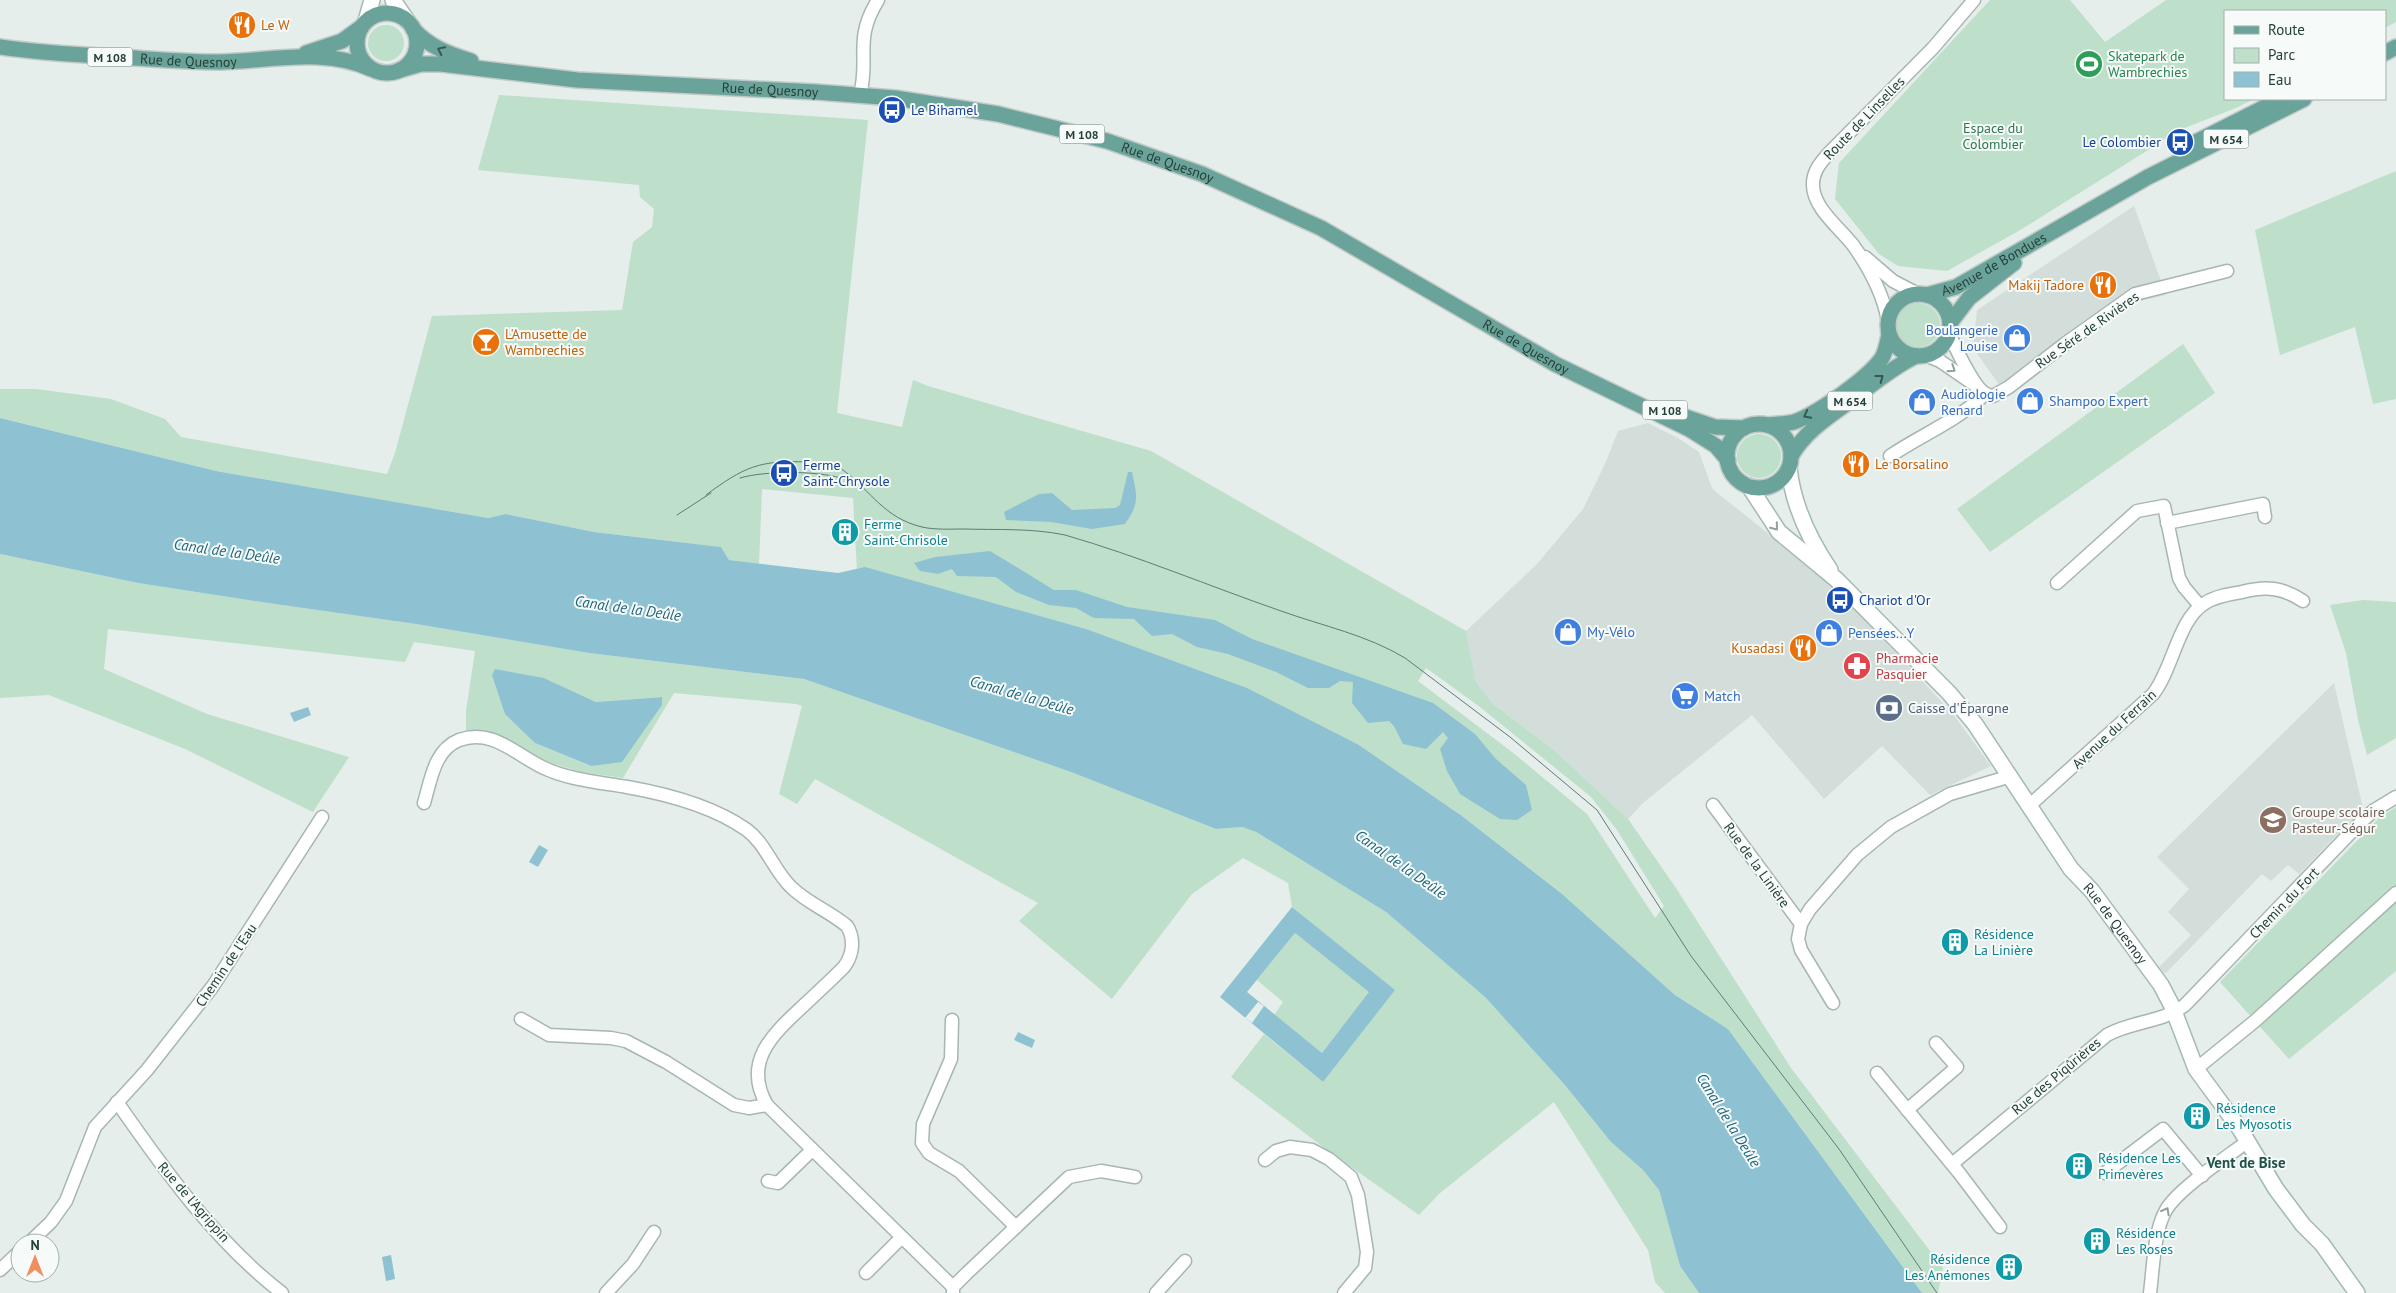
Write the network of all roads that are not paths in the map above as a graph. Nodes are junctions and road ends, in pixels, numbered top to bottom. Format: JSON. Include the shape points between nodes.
{"nodes":[{"id":1,"x":372,"y":0,"type":"edge"},
{"id":2,"x":393,"y":0,"type":"edge"},
{"id":3,"x":878,"y":0,"type":"edge"},
{"id":4,"x":1974,"y":0,"type":"edge"},
{"id":5,"x":363,"y":25,"type":"junction"},
{"id":6,"x":410,"y":25,"type":"junction"},
{"id":7,"x":0,"y":47,"type":"edge"},
{"id":8,"x":287,"y":58,"type":"junction"},
{"id":9,"x":371,"y":69,"type":"junction"},
{"id":10,"x":400,"y":70,"type":"junction"},
{"id":11,"x":521,"y":74,"type":"junction"},
{"id":12,"x":860,"y":95,"type":"junction"},
{"id":13,"x":2280,"y":100,"type":"edge"},
{"id":14,"x":2302,"y":100,"type":"edge"},
{"id":15,"x":2148,"y":177,"type":"junction"},
{"id":16,"x":2059,"y":230,"type":"junction"},
{"id":17,"x":1853,"y":245,"type":"junction"},
{"id":18,"x":2227,"y":272,"type":"dead end"},
{"id":19,"x":1922,"y":295,"type":"junction"},
{"id":20,"x":1949,"y":326,"type":"junction"},
{"id":21,"x":1888,"y":328,"type":"junction"},
{"id":22,"x":1921,"y":356,"type":"junction"},
{"id":23,"x":1590,"y":380,"type":"junction"},
{"id":24,"x":1981,"y":390,"type":"junction"},
{"id":25,"x":1767,"y":425,"type":"junction"},
{"id":26,"x":1744,"y":428,"type":"junction"},
{"id":27,"x":1890,"y":456,"type":"dead end"},
{"id":28,"x":1728,"y":460,"type":"junction"},
{"id":29,"x":1790,"y":462,"type":"junction"},
{"id":30,"x":1749,"y":486,"type":"junction"},
{"id":31,"x":2265,"y":517,"type":"dead end"},
{"id":32,"x":2167,"y":523,"type":"junction"},
{"id":33,"x":1837,"y":580,"type":"junction"},
{"id":34,"x":2057,"y":583,"type":"dead end"},
{"id":35,"x":2304,"y":601,"type":"dead end"},
{"id":36,"x":2200,"y":606,"type":"junction"},
{"id":37,"x":2011,"y":776,"type":"junction"},
{"id":38,"x":2396,"y":797,"type":"edge"},
{"id":39,"x":424,"y":803,"type":"dead end"},
{"id":40,"x":2030,"y":805,"type":"junction"},
{"id":41,"x":1713,"y":806,"type":"dead end"},
{"id":42,"x":322,"y":817,"type":"dead end"},
{"id":43,"x":2396,"y":893,"type":"edge"},
{"id":44,"x":1801,"y":924,"type":"junction"},
{"id":45,"x":1833,"y":1002,"type":"dead end"},
{"id":46,"x":2174,"y":1013,"type":"junction"},
{"id":47,"x":521,"y":1019,"type":"dead end"},
{"id":48,"x":952,"y":1020,"type":"dead end"},
{"id":49,"x":1936,"y":1042,"type":"dead end"},
{"id":50,"x":2196,"y":1069,"type":"junction"},
{"id":51,"x":1876,"y":1073,"type":"dead end"},
{"id":52,"x":117,"y":1102,"type":"junction"},
{"id":53,"x":767,"y":1105,"type":"junction"},
{"id":54,"x":1907,"y":1110,"type":"junction"},
{"id":55,"x":2248,"y":1141,"type":"junction"},
{"id":56,"x":812,"y":1150,"type":"junction"},
{"id":57,"x":1265,"y":1160,"type":"dead end"},
{"id":58,"x":1952,"y":1164,"type":"junction"},
{"id":59,"x":1134,"y":1173,"type":"dead end"},
{"id":60,"x":2105,"y":1173,"type":"dead end"},
{"id":61,"x":2202,"y":1176,"type":"junction"},
{"id":62,"x":768,"y":1181,"type":"dead end"},
{"id":63,"x":1016,"y":1227,"type":"junction"},
{"id":64,"x":2000,"y":1227,"type":"dead end"},
{"id":65,"x":654,"y":1232,"type":"dead end"},
{"id":66,"x":39,"y":1233,"type":"edge"},
{"id":67,"x":901,"y":1238,"type":"junction"},
{"id":68,"x":10,"y":1260,"type":"edge"},
{"id":69,"x":1185,"y":1261,"type":"dead end"},
{"id":70,"x":0,"y":1270,"type":"edge"},
{"id":71,"x":866,"y":1273,"type":"dead end"},
{"id":72,"x":953,"y":1290,"type":"edge"},
{"id":73,"x":282,"y":1293,"type":"edge"},
{"id":74,"x":606,"y":1293,"type":"edge"},
{"id":75,"x":1156,"y":1293,"type":"edge"},
{"id":76,"x":1344,"y":1293,"type":"edge"},
{"id":77,"x":2150,"y":1293,"type":"edge"},
{"id":78,"x":2357,"y":1293,"type":"edge"}],
"edges":[{"from":1,"to":5,"type":"street"},
{"from":2,"to":6,"type":"street"},
{"from":3,"to":12,"type":"street","via":[[864,30]]},
{"from":4,"to":17,"type":"street","name":"Route de Linselles","via":[[1933,48],[1829,152],[1815,171],[1814,195]]},
{"from":5,"to":6,"type":"main road","via":[[373,16],[385,13],[397,15]]},
{"from":5,"to":8,"type":"main road","name":"Rue de Quesnoy","number":"M 108","via":[[342,41]]},
{"from":5,"to":9,"type":"main road","via":[[357,40],[358,53]]},
{"from":6,"to":10,"type":"main road","via":[[416,37],[416,50],[410,62]]},
{"from":11,"to":6,"type":"main road","name":"Rue de Quesnoy","number":"M 108","one_way":true,"via":[[452,55],[427,42]]},
{"from":7,"to":8,"type":"main road","name":"Rue de Quesnoy","number":"M 108","via":[[191,61]]},
{"from":8,"to":9,"type":"main road","name":"Rue de Quesnoy","number":"M 108","via":[[348,60]]},
{"from":9,"to":10,"type":"main road","via":[[388,73]]},
{"from":10,"to":11,"type":"main road","name":"Rue de Quesnoy","number":"M 108","via":[[431,64]]},
{"from":11,"to":12,"type":"main road","name":"Rue de Quesnoy","number":"M 108","via":[[577,80]]},
{"from":12,"to":23,"type":"main road","name":"Rue de Quesnoy","number":"M 108","via":[[972,109],[1034,122],[1108,141],[1202,174],[1321,228],[1555,364]]},
{"from":13,"to":15,"type":"main road","name":"Avenue de Bondues","number":"M 654","via":[[2174,154]]},
{"from":14,"to":15,"type":"main road","name":"Avenue de Bondues","number":"M 654"},
{"from":15,"to":16,"type":"main road","name":"Avenue de Bondues","number":"M 654"},
{"from":16,"to":19,"type":"main road","name":"Avenue de Bondues","number":"M 654","via":[[1956,288]]},
{"from":16,"to":20,"type":"main road","name":"Avenue de Bondues","number":"M 654","via":[[1972,295]]},
{"from":17,"to":19,"type":"street","name":"Route de Linselles","via":[[1893,281]]},
{"from":17,"to":21,"type":"street","name":"Route de Linselles","via":[[1878,286]]},
{"from":18,"to":24,"type":"street","name":"Rue Séré de Rivières","via":[[2135,294],[2005,390],[1993,396]]},
{"from":19,"to":20,"type":"main road","via":[[1943,306]]},
{"from":19,"to":21,"type":"main road","via":[[1907,296],[1898,302],[1891,310]]},
{"from":20,"to":22,"type":"main road","via":[[1943,345],[1935,352]]},
{"from":20,"to":24,"type":"street","via":[[1953,342]]},
{"from":21,"to":22,"type":"main road","via":[[1900,350]]},
{"from":21,"to":25,"type":"main road","number":"M 654","one_way":true,"via":[[1884,353],[1877,364],[1845,391],[1796,421]]},
{"from":22,"to":24,"type":"street","one_way":true,"via":[[1940,361]]},
{"from":29,"to":22,"type":"main road","number":"M 654","one_way":true,"via":[[1802,440],[1817,425],[1894,368]]},
{"from":23,"to":26,"type":"main road","name":"Rue de Quesnoy","number":"M 108","via":[[1711,426]]},
{"from":23,"to":28,"type":"main road","name":"Rue de Quesnoy","number":"M 108","via":[[1697,434],[1716,446]]},
{"from":24,"to":27,"type":"street","name":"Rue Séré de Rivières","via":[[1972,405],[1937,430],[1916,438]]},
{"from":25,"to":26,"type":"main road","via":[[1755,424]]},
{"from":25,"to":29,"type":"main road","via":[[1784,436],[1789,445]]},
{"from":26,"to":28,"type":"main road","via":[[1730,442]]},
{"from":28,"to":30,"type":"main road","via":[[1734,476]]},
{"from":29,"to":30,"type":"main road","via":[[1781,479],[1773,484],[1760,488]]},
{"from":29,"to":33,"type":"street","name":"Rue de Quesnoy","via":[[1794,496],[1806,530]]},
{"from":30,"to":33,"type":"street","name":"Rue de Quesnoy","one_way":true,"via":[[1778,532]]},
{"from":31,"to":32,"type":"street","via":[[2263,504]]},
{"from":32,"to":34,"type":"street","via":[[2164,506],[2137,511]]},
{"from":32,"to":36,"type":"street","via":[[2179,578]]},
{"from":33,"to":37,"type":"street","name":"Rue de Quesnoy","via":[[1966,712]]},
{"from":35,"to":36,"type":"street","via":[[2289,592],[2268,587],[2227,595]]},
{"from":36,"to":40,"type":"street","name":"Avenue du Ferrain","via":[[2187,624],[2153,694]]},
{"from":37,"to":40,"type":"street","name":"Rue de Quesnoy"},
{"from":37,"to":44,"type":"street","name":"Rue de la Linière","via":[[1950,794],[1891,827],[1851,861]]},
{"from":38,"to":46,"type":"street","name":"Chemin du Fort","via":[[2362,821]]},
{"from":39,"to":53,"type":"street","via":[[437,760],[446,748],[460,740],[486,737],[554,772],[671,797],[716,814],[753,835],[790,887],[847,926],[852,943],[844,967],[776,1032],[766,1046],[758,1078],[761,1095]]},
{"from":40,"to":46,"type":"street","name":"Rue de Quesnoy","via":[[2071,869],[2092,891],[2161,985]]},
{"from":41,"to":44,"type":"street","name":"Rue de la Linière"},
{"from":42,"to":52,"type":"street","name":"Chemin de l'Eau","via":[[213,986],[161,1054]]},
{"from":43,"to":50,"type":"street","via":[[2255,1021]]},
{"from":44,"to":45,"type":"street","via":[[1799,945]]},
{"from":46,"to":50,"type":"street","name":"Rue de Quesnoy"},
{"from":46,"to":58,"type":"street","name":"Rue des Piqûrières","via":[[2107,1034]]},
{"from":47,"to":53,"type":"street","via":[[549,1035],[626,1041],[734,1105],[748,1108]]},
{"from":48,"to":63,"type":"street","via":[[950,1059],[923,1124],[922,1143],[929,1153],[959,1172]]},
{"from":49,"to":54,"type":"street","via":[[1957,1068]]},
{"from":50,"to":55,"type":"street","name":"Rue de Quesnoy"},
{"from":51,"to":54,"type":"street"},
{"from":52,"to":66,"type":"street","name":"Chemin de l'Eau","via":[[95,1127],[74,1186],[60,1212]]},
{"from":52,"to":73,"type":"street","name":"Rue de l'Agrippin","via":[[185,1196],[258,1273]]},
{"from":53,"to":56,"type":"street"},
{"from":54,"to":58,"type":"street"},
{"from":55,"to":61,"type":"street"},
{"from":55,"to":78,"type":"street","name":"Rue de Quesnoy","via":[[2276,1189]]},
{"from":56,"to":62,"type":"street","via":[[778,1183]]},
{"from":56,"to":67,"type":"street"},
{"from":57,"to":76,"type":"street","via":[[1276,1151],[1290,1148],[1312,1150],[1351,1177],[1358,1195],[1367,1252],[1364,1268]]},
{"from":58,"to":64,"type":"street"},
{"from":59,"to":63,"type":"street","via":[[1101,1172],[1069,1178]]},
{"from":60,"to":61,"type":"street","via":[[2164,1129]]},
{"from":77,"to":61,"type":"street","one_way":true,"via":[[2162,1216],[2171,1202]]},
{"from":63,"to":72,"type":"street"},
{"from":65,"to":74,"type":"street","via":[[633,1264]]},
{"from":67,"to":71,"type":"street"},
{"from":67,"to":72,"type":"street"},
{"from":68,"to":70,"type":"street"},
{"from":69,"to":75,"type":"street"}]}
